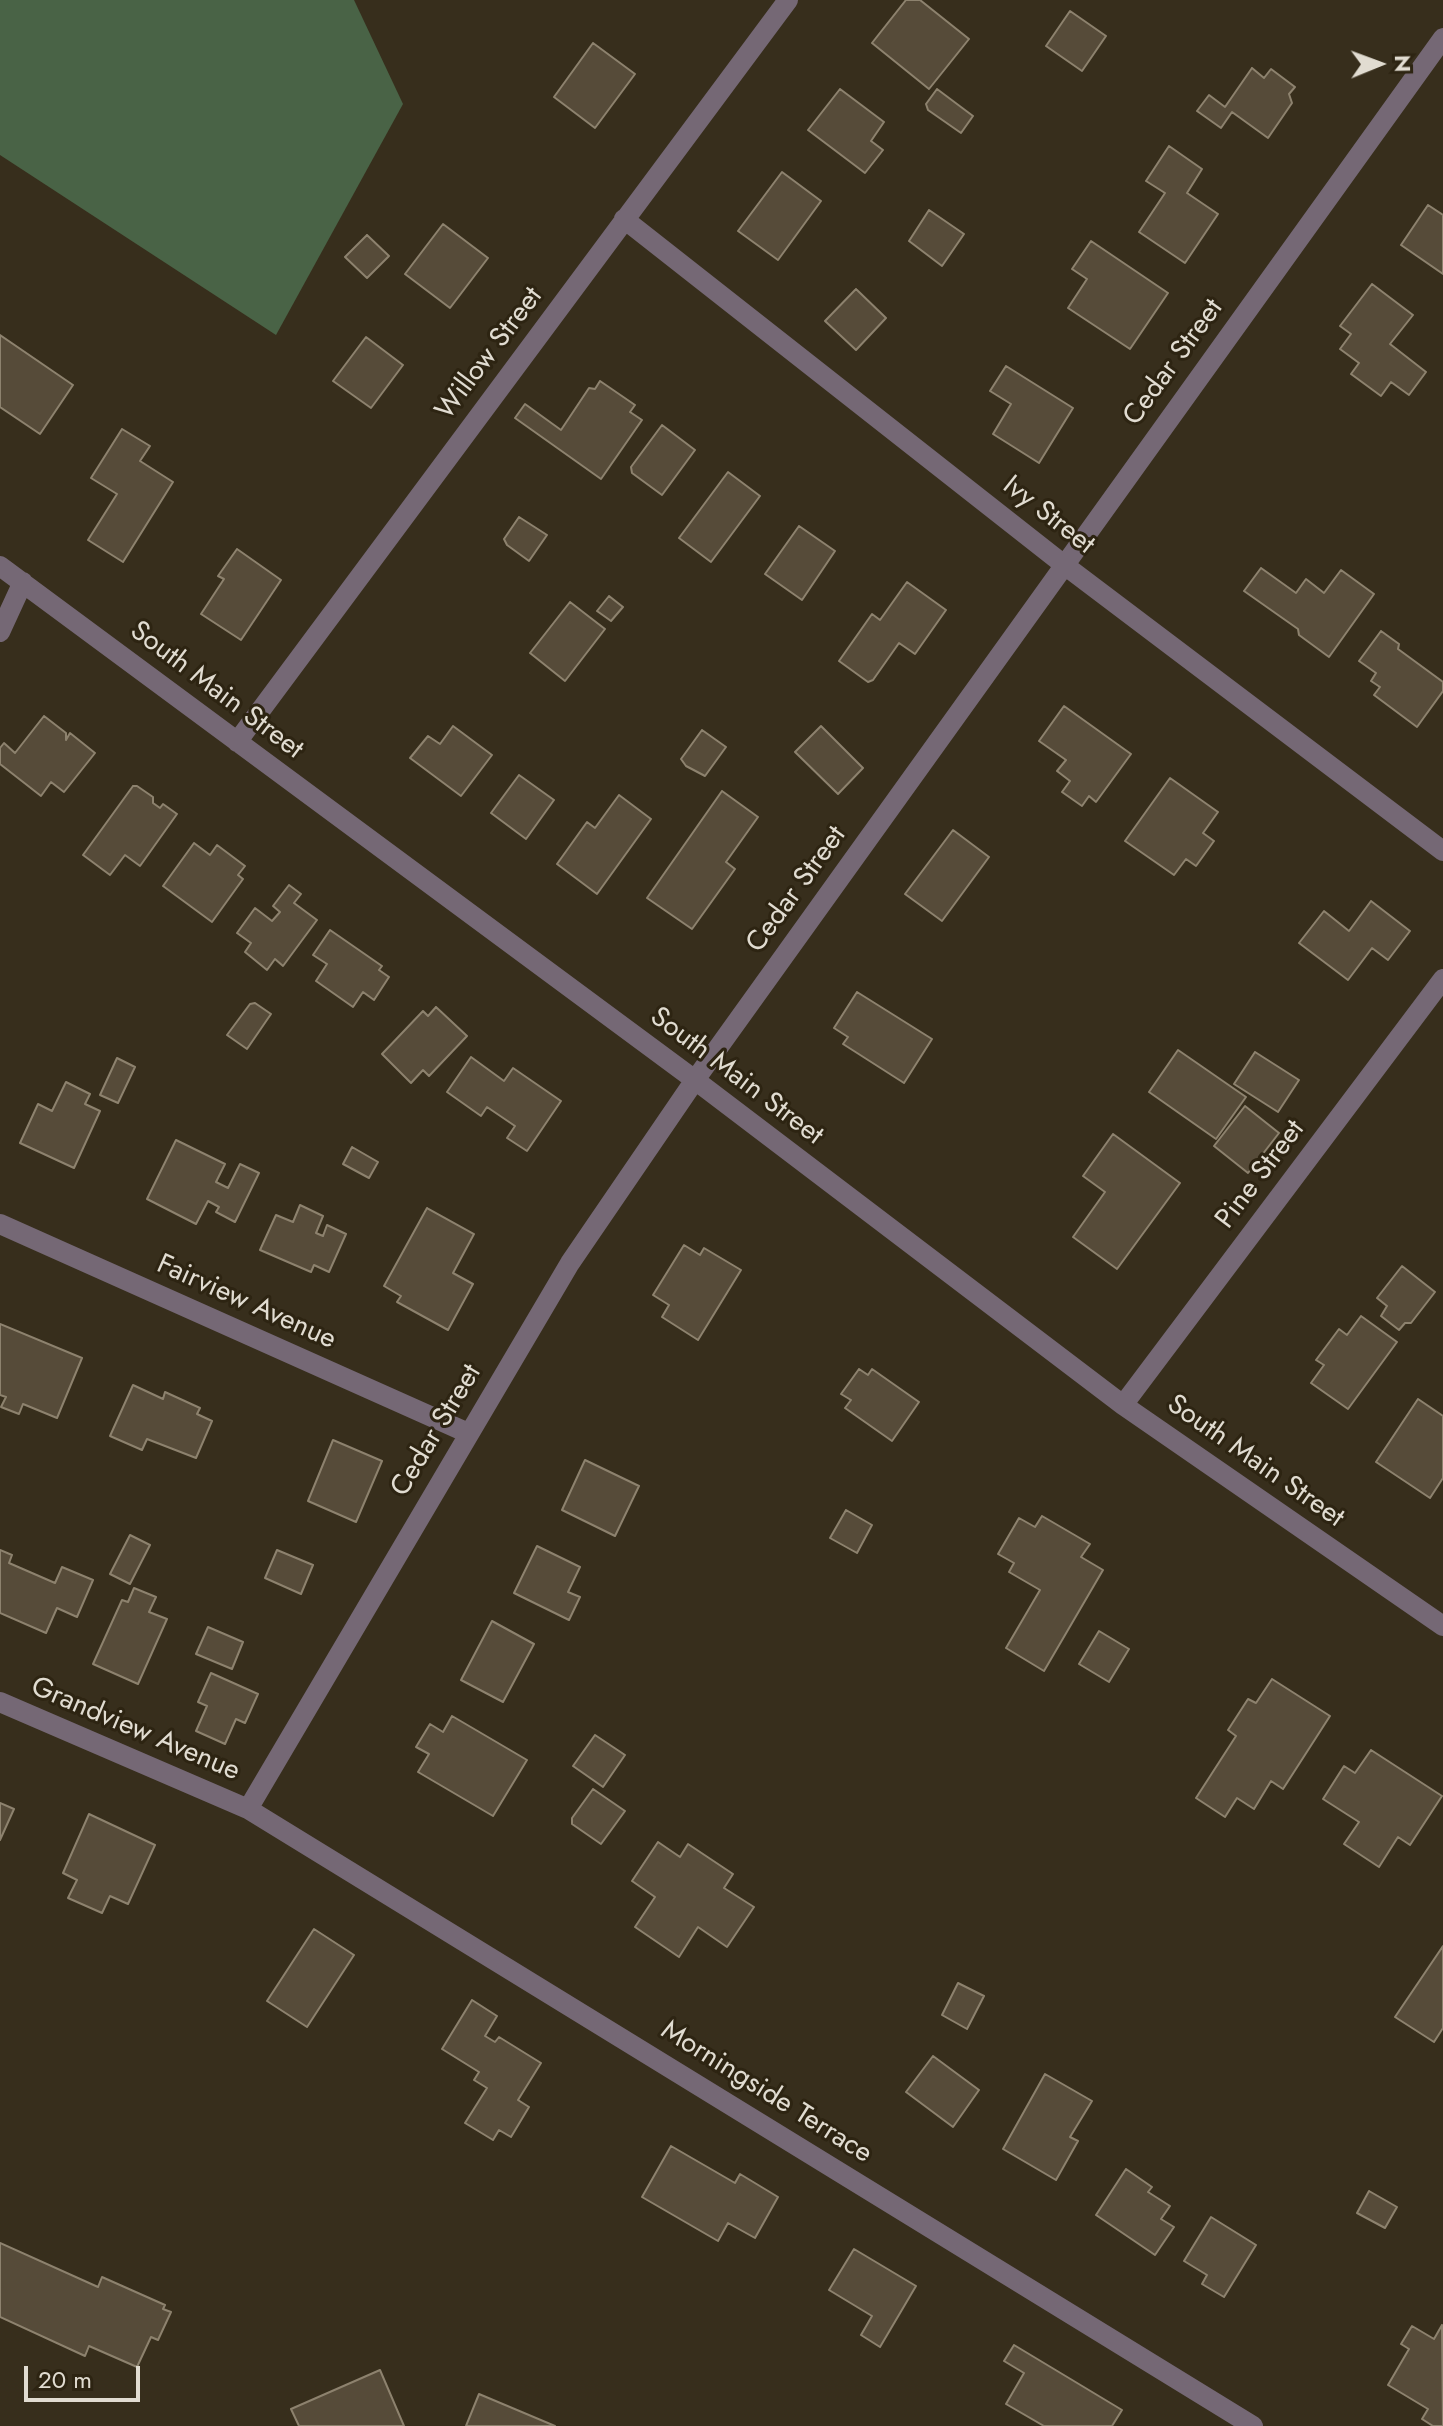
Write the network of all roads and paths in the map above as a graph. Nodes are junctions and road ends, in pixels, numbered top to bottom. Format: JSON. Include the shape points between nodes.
{"nodes":[{"id":1,"x":788,"y":0,"type":"edge"},
{"id":2,"x":1443,"y":38,"type":"edge"},
{"id":3,"x":624,"y":219,"type":"junction"},
{"id":4,"x":1063,"y":564,"type":"junction"},
{"id":5,"x":0,"y":566,"type":"edge"},
{"id":6,"x":23,"y":582,"type":"junction"},
{"id":7,"x":0,"y":632,"type":"edge"},
{"id":8,"x":237,"y":742,"type":"junction"},
{"id":9,"x":1443,"y":851,"type":"edge"},
{"id":10,"x":1443,"y":979,"type":"edge"},
{"id":11,"x":695,"y":1080,"type":"junction"},
{"id":12,"x":0,"y":1224,"type":"edge"},
{"id":13,"x":1123,"y":1405,"type":"junction"},
{"id":14,"x":468,"y":1433,"type":"junction"},
{"id":15,"x":1443,"y":1626,"type":"edge"},
{"id":16,"x":0,"y":1702,"type":"edge"},
{"id":17,"x":248,"y":1809,"type":"junction"},
{"id":18,"x":1253,"y":2426,"type":"edge"}],
"edges":[{"from":1,"to":3,"type":"street","name":"Willow Street"},
{"from":2,"to":4,"type":"street","name":"Cedar Street"},
{"from":3,"to":4,"type":"street","name":"Ivy Street"},
{"from":3,"to":8,"type":"street","name":"Willow Street"},
{"from":4,"to":9,"type":"street","name":"Ivy Street"},
{"from":4,"to":11,"type":"street","name":"Cedar Street"},
{"from":5,"to":6,"type":"street","name":"South Main Street"},
{"from":6,"to":7,"type":"street"},
{"from":6,"to":8,"type":"street","name":"South Main Street"},
{"from":8,"to":11,"type":"street","name":"South Main Street"},
{"from":10,"to":13,"type":"street","name":"Pine Street"},
{"from":11,"to":13,"type":"street","name":"South Main Street"},
{"from":11,"to":14,"type":"street","name":"Cedar Street","via":[[570,1263]]},
{"from":12,"to":14,"type":"street","name":"Fairview Avenue"},
{"from":13,"to":15,"type":"street","name":"South Main Street"},
{"from":14,"to":17,"type":"street","name":"Cedar Street"},
{"from":16,"to":17,"type":"street","name":"Grandview Avenue"},
{"from":17,"to":18,"type":"street","name":"Morningside Terrace"}]}
